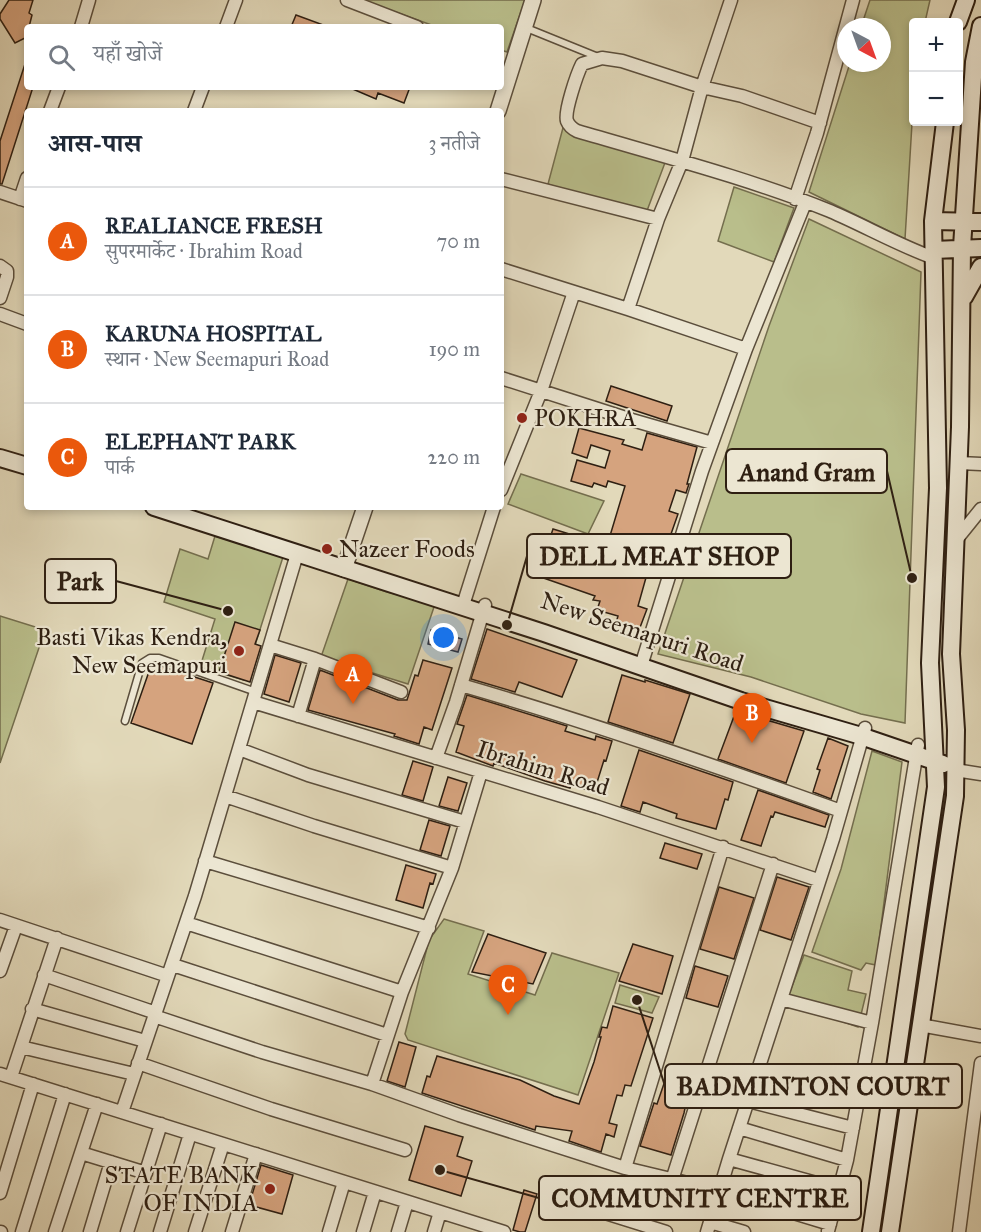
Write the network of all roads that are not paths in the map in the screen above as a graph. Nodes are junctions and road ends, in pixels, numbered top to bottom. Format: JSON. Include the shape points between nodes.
{"nodes":[{"id":1,"x":89,"y":0,"type":"edge"},
{"id":2,"x":236,"y":0,"type":"edge"},
{"id":3,"x":347,"y":0,"type":"edge"},
{"id":4,"x":533,"y":0,"type":"edge"},
{"id":5,"x":731,"y":0,"type":"edge"},
{"id":6,"x":853,"y":0,"type":"edge"},
{"id":7,"x":966,"y":0,"type":"edge"},
{"id":8,"x":959,"y":18,"type":"edge"},
{"id":9,"x":82,"y":24,"type":"edge"},
{"id":10,"x":227,"y":24,"type":"edge"},
{"id":11,"x":409,"y":24,"type":"edge"},
{"id":12,"x":981,"y":26,"type":"edge"},
{"id":13,"x":524,"y":27,"type":"junction"},
{"id":14,"x":602,"y":58,"type":"junction"},
{"id":15,"x":507,"y":62,"type":"edge"},
{"id":16,"x":504,"y":78,"type":"edge"},
{"id":17,"x":702,"y":87,"type":"junction"},
{"id":18,"x":58,"y":90,"type":"edge"},
{"id":19,"x":201,"y":90,"type":"edge"},
{"id":20,"x":502,"y":90,"type":"edge"},
{"id":21,"x":51,"y":108,"type":"edge"},
{"id":22,"x":195,"y":108,"type":"edge"},
{"id":23,"x":499,"y":108,"type":"edge"},
{"id":24,"x":820,"y":123,"type":"junction"},
{"id":25,"x":945,"y":126,"type":"edge"},
{"id":26,"x":682,"y":161,"type":"junction"},
{"id":27,"x":504,"y":180,"type":"edge"},
{"id":28,"x":0,"y":192,"type":"edge"},
{"id":29,"x":24,"y":200,"type":"edge"},
{"id":30,"x":800,"y":201,"type":"junction"},
{"id":31,"x":658,"y":219,"type":"junction"},
{"id":32,"x":933,"y":221,"type":"junction"},
{"id":33,"x":973,"y":222,"type":"edge"},
{"id":34,"x":962,"y":248,"type":"junction"},
{"id":35,"x":981,"y":248,"type":"edge"},
{"id":36,"x":934,"y":254,"type":"junction"},
{"id":37,"x":0,"y":266,"type":"edge"},
{"id":38,"x":981,"y":267,"type":"edge"},
{"id":39,"x":504,"y":269,"type":"edge"},
{"id":40,"x":574,"y":292,"type":"junction"},
{"id":41,"x":0,"y":298,"type":"edge"},
{"id":42,"x":962,"y":303,"type":"junction"},
{"id":43,"x":628,"y":309,"type":"junction"},
{"id":44,"x":0,"y":314,"type":"edge"},
{"id":45,"x":24,"y":323,"type":"edge"},
{"id":46,"x":746,"y":350,"type":"junction"},
{"id":47,"x":504,"y":379,"type":"edge"},
{"id":48,"x":541,"y":391,"type":"junction"},
{"id":49,"x":712,"y":442,"type":"junction"},
{"id":50,"x":0,"y":451,"type":"edge"},
{"id":51,"x":0,"y":458,"type":"edge"},
{"id":52,"x":24,"y":458,"type":"edge"},
{"id":53,"x":959,"y":463,"type":"junction"},
{"id":54,"x":981,"y":464,"type":"edge"},
{"id":55,"x":24,"y":465,"type":"edge"},
{"id":56,"x":504,"y":483,"type":"edge"},
{"id":57,"x":981,"y":508,"type":"edge"},
{"id":58,"x":163,"y":510,"type":"edge"},
{"id":59,"x":186,"y":510,"type":"edge"},
{"id":60,"x":364,"y":510,"type":"edge"},
{"id":61,"x":493,"y":510,"type":"edge"},
{"id":62,"x":956,"y":540,"type":"junction"},
{"id":63,"x":297,"y":554,"type":"junction"},
{"id":64,"x":345,"y":565,"type":"junction"},
{"id":65,"x":465,"y":599,"type":"junction"},
{"id":66,"x":483,"y":609,"type":"junction"},
{"id":67,"x":270,"y":645,"type":"junction"},
{"id":68,"x":315,"y":659,"type":"junction"},
{"id":69,"x":643,"y":662,"type":"junction"},
{"id":70,"x":461,"y":685,"type":"junction"},
{"id":71,"x":401,"y":692,"type":"dead end"},
{"id":72,"x":254,"y":697,"type":"junction"},
{"id":73,"x":298,"y":716,"type":"junction"},
{"id":74,"x":125,"y":721,"type":"dead end"},
{"id":75,"x":864,"y":732,"type":"junction"},
{"id":76,"x":239,"y":749,"type":"junction"},
{"id":77,"x":925,"y":752,"type":"junction"},
{"id":78,"x":436,"y":758,"type":"junction"},
{"id":79,"x":955,"y":763,"type":"junction"},
{"id":80,"x":482,"y":772,"type":"junction"},
{"id":81,"x":981,"y":774,"type":"edge"},
{"id":82,"x":225,"y":796,"type":"junction"},
{"id":83,"x":841,"y":811,"type":"junction"},
{"id":84,"x":465,"y":822,"type":"junction"},
{"id":85,"x":723,"y":847,"type":"junction"},
{"id":86,"x":205,"y":861,"type":"junction"},
{"id":87,"x":773,"y":864,"type":"junction"},
{"id":88,"x":452,"y":868,"type":"junction"},
{"id":89,"x":818,"y":880,"type":"junction"},
{"id":90,"x":0,"y":920,"type":"edge"},
{"id":91,"x":186,"y":923,"type":"junction"},
{"id":92,"x":16,"y":926,"type":"junction"},
{"id":93,"x":429,"y":928,"type":"junction"},
{"id":94,"x":57,"y":938,"type":"junction"},
{"id":95,"x":170,"y":970,"type":"junction"},
{"id":96,"x":0,"y":971,"type":"edge"},
{"id":97,"x":44,"y":975,"type":"junction"},
{"id":98,"x":402,"y":992,"type":"junction"},
{"id":99,"x":781,"y":999,"type":"junction"},
{"id":100,"x":32,"y":1009,"type":"junction"},
{"id":101,"x":155,"y":1015,"type":"junction"},
{"id":102,"x":872,"y":1023,"type":"junction"},
{"id":103,"x":920,"y":1025,"type":"junction"},
{"id":104,"x":387,"y":1035,"type":"junction"},
{"id":105,"x":981,"y":1036,"type":"edge"},
{"id":106,"x":145,"y":1041,"type":"junction"},
{"id":107,"x":21,"y":1047,"type":"junction"},
{"id":108,"x":981,"y":1063,"type":"edge"},
{"id":109,"x":136,"y":1069,"type":"junction"},
{"id":110,"x":3,"y":1076,"type":"edge"},
{"id":111,"x":33,"y":1084,"type":"junction"},
{"id":112,"x":372,"y":1084,"type":"junction"},
{"id":113,"x":65,"y":1094,"type":"junction"},
{"id":114,"x":748,"y":1101,"type":"junction"},
{"id":115,"x":97,"y":1104,"type":"junction"},
{"id":116,"x":123,"y":1112,"type":"junction"},
{"id":117,"x":161,"y":1124,"type":"junction"},
{"id":118,"x":739,"y":1128,"type":"junction"},
{"id":119,"x":853,"y":1128,"type":"junction"},
{"id":120,"x":190,"y":1134,"type":"junction"},
{"id":121,"x":223,"y":1144,"type":"junction"},
{"id":122,"x":405,"y":1150,"type":"dead end"},
{"id":123,"x":81,"y":1153,"type":"junction"},
{"id":124,"x":256,"y":1154,"type":"junction"},
{"id":125,"x":729,"y":1159,"type":"junction"},
{"id":126,"x":847,"y":1160,"type":"junction"},
{"id":127,"x":111,"y":1162,"type":"junction"},
{"id":128,"x":625,"y":1168,"type":"junction"},
{"id":129,"x":146,"y":1173,"type":"junction"},
{"id":130,"x":672,"y":1180,"type":"junction"},
{"id":131,"x":344,"y":1182,"type":"junction"},
{"id":132,"x":838,"y":1189,"type":"junction"},
{"id":133,"x":721,"y":1191,"type":"junction"},
{"id":134,"x":375,"y":1192,"type":"junction"},
{"id":135,"x":0,"y":1193,"type":"edge"},
{"id":136,"x":554,"y":1197,"type":"dead end"},
{"id":137,"x":407,"y":1202,"type":"junction"},
{"id":138,"x":440,"y":1212,"type":"junction"},
{"id":139,"x":468,"y":1227,"type":"edge"},
{"id":140,"x":709,"y":1227,"type":"edge"},
{"id":141,"x":829,"y":1228,"type":"edge"},
{"id":142,"x":22,"y":1232,"type":"edge"},
{"id":143,"x":55,"y":1232,"type":"edge"},
{"id":144,"x":90,"y":1232,"type":"edge"},
{"id":145,"x":127,"y":1232,"type":"edge"},
{"id":146,"x":160,"y":1232,"type":"edge"},
{"id":147,"x":195,"y":1232,"type":"edge"},
{"id":148,"x":232,"y":1232,"type":"edge"},
{"id":149,"x":329,"y":1232,"type":"edge"},
{"id":150,"x":363,"y":1232,"type":"edge"},
{"id":151,"x":398,"y":1232,"type":"edge"},
{"id":152,"x":434,"y":1232,"type":"edge"},
{"id":153,"x":502,"y":1232,"type":"edge"},
{"id":154,"x":666,"y":1232,"type":"edge"},
{"id":155,"x":744,"y":1232,"type":"edge"},
{"id":156,"x":871,"y":1232,"type":"edge"},
{"id":157,"x":890,"y":1232,"type":"edge"},
{"id":158,"x":959,"y":1232,"type":"edge"}],
"edges":[{"from":1,"to":9,"type":"street"},
{"from":2,"to":10,"type":"street"},
{"from":3,"to":11,"type":"street"},
{"from":4,"to":13,"type":"street"},
{"from":5,"to":17,"type":"street"},
{"from":6,"to":24,"type":"street"},
{"from":7,"to":8,"type":"main road"},
{"from":12,"to":33,"type":"main road","via":[[974,62]]},
{"from":13,"to":14,"type":"lane"},
{"from":13,"to":15,"type":"street"},
{"from":14,"to":17,"type":"street"},
{"from":14,"to":26,"type":"street","via":[[582,64],[578,72],[567,117],[571,128]]},
{"from":15,"to":16,"type":"street"},
{"from":17,"to":24,"type":"street","via":[[742,96]]},
{"from":17,"to":26,"type":"street"},
{"from":18,"to":21,"type":"street"},
{"from":19,"to":22,"type":"street"},
{"from":20,"to":23,"type":"street"},
{"from":24,"to":30,"type":"street"},
{"from":25,"to":32,"type":"main road"},
{"from":26,"to":30,"type":"street"},
{"from":26,"to":31,"type":"street"},
{"from":27,"to":31,"type":"street"},
{"from":28,"to":29,"type":"street"},
{"from":30,"to":36,"type":"street","via":[[906,248]]},
{"from":30,"to":46,"type":"street"},
{"from":31,"to":43,"type":"street"},
{"from":32,"to":33,"type":"main road"},
{"from":32,"to":36,"type":"main road"},
{"from":33,"to":34,"type":"main road"},
{"from":34,"to":35,"type":"main road"},
{"from":34,"to":36,"type":"main road"},
{"from":34,"to":42,"type":"main road"},
{"from":36,"to":77,"type":"main road","via":[[938,488]]},
{"from":37,"to":41,"type":"street","via":[[7,271]]},
{"from":38,"to":42,"type":"main road"},
{"from":39,"to":40,"type":"street"},
{"from":40,"to":43,"type":"street"},
{"from":40,"to":48,"type":"street"},
{"from":42,"to":53,"type":"main road"},
{"from":43,"to":46,"type":"street"},
{"from":44,"to":45,"type":"street"},
{"from":46,"to":49,"type":"street"},
{"from":47,"to":48,"type":"street"},
{"from":48,"to":49,"type":"street"},
{"from":48,"to":56,"type":"street"},
{"from":49,"to":69,"type":"street"},
{"from":50,"to":52,"type":"main road"},
{"from":51,"to":55,"type":"main road"},
{"from":53,"to":54,"type":"street"},
{"from":53,"to":62,"type":"main road"},
{"from":57,"to":62,"type":"street"},
{"from":58,"to":63,"type":"main road","name":"New Seemapuri Road"},
{"from":59,"to":64,"type":"main road","name":"New Seemapuri Road"},
{"from":60,"to":64,"type":"street"},
{"from":61,"to":65,"type":"street"},
{"from":62,"to":79,"type":"main road","via":[[951,654]]},
{"from":63,"to":64,"type":"main road","name":"New Seemapuri Road"},
{"from":63,"to":67,"type":"street"},
{"from":64,"to":65,"type":"main road","name":"New Seemapuri Road"},
{"from":64,"to":66,"type":"main road","name":"New Seemapuri Road"},
{"from":65,"to":66,"type":"main road","name":"New Seemapuri Road"},
{"from":66,"to":69,"type":"main road","name":"New Seemapuri Road"},
{"from":66,"to":70,"type":"street"},
{"from":67,"to":68,"type":"street"},
{"from":67,"to":72,"type":"street"},
{"from":68,"to":71,"type":"street"},
{"from":68,"to":73,"type":"street"},
{"from":69,"to":75,"type":"main road","name":"New Seemapuri Road"},
{"from":70,"to":78,"type":"street"},
{"from":70,"to":83,"type":"street","via":[[555,713]]},
{"from":72,"to":73,"type":"street","name":"Ibrahim Road"},
{"from":72,"to":74,"type":"lane","via":[[159,658],[150,658],[142,663]]},
{"from":72,"to":76,"type":"street"},
{"from":73,"to":78,"type":"street","name":"Ibrahim Road"},
{"from":75,"to":77,"type":"main road","name":"New Seemapuri Road"},
{"from":75,"to":83,"type":"street"},
{"from":76,"to":82,"type":"street"},
{"from":76,"to":84,"type":"street","via":[[308,775]]},
{"from":77,"to":79,"type":"main road","name":"New Seemapuri Road"},
{"from":77,"to":102,"type":"street"},
{"from":77,"to":156,"type":"main road","via":[[936,787]]},
{"from":78,"to":80,"type":"street","name":"Ibrahim Road"},
{"from":79,"to":81,"type":"street"},
{"from":79,"to":103,"type":"main road","via":[[955,796]]},
{"from":80,"to":84,"type":"street"},
{"from":80,"to":85,"type":"street","name":"Ibrahim Road"},
{"from":82,"to":86,"type":"street"},
{"from":82,"to":88,"type":"street"},
{"from":83,"to":89,"type":"street"},
{"from":84,"to":88,"type":"street"},
{"from":85,"to":87,"type":"street","name":"Ibrahim Road"},
{"from":85,"to":128,"type":"street"},
{"from":86,"to":91,"type":"street"},
{"from":86,"to":93,"type":"street"},
{"from":87,"to":89,"type":"street","name":"Ibrahim Road"},
{"from":87,"to":130,"type":"street"},
{"from":88,"to":93,"type":"street"},
{"from":89,"to":99,"type":"street"},
{"from":90,"to":92,"type":"street"},
{"from":91,"to":95,"type":"street"},
{"from":91,"to":98,"type":"street"},
{"from":92,"to":94,"type":"street"},
{"from":92,"to":96,"type":"street"},
{"from":93,"to":98,"type":"street"},
{"from":94,"to":95,"type":"street"},
{"from":94,"to":97,"type":"street"},
{"from":95,"to":101,"type":"street"},
{"from":95,"to":104,"type":"street"},
{"from":97,"to":100,"type":"street"},
{"from":97,"to":101,"type":"street"},
{"from":98,"to":104,"type":"street"},
{"from":99,"to":102,"type":"street"},
{"from":99,"to":114,"type":"street"},
{"from":100,"to":106,"type":"street"},
{"from":100,"to":107,"type":"street"},
{"from":101,"to":106,"type":"street"},
{"from":101,"to":112,"type":"street"},
{"from":102,"to":119,"type":"street"},
{"from":103,"to":105,"type":"street"},
{"from":103,"to":157,"type":"main road"},
{"from":104,"to":112,"type":"street"},
{"from":106,"to":109,"type":"street"},
{"from":107,"to":109,"type":"street"},
{"from":107,"to":110,"type":"street"},
{"from":108,"to":158,"type":"street"},
{"from":109,"to":116,"type":"street"},
{"from":109,"to":122,"type":"street"},
{"from":110,"to":111,"type":"street"},
{"from":111,"to":113,"type":"street"},
{"from":111,"to":135,"type":"street"},
{"from":112,"to":128,"type":"street"},
{"from":113,"to":115,"type":"street"},
{"from":113,"to":142,"type":"street"},
{"from":114,"to":118,"type":"street"},
{"from":114,"to":119,"type":"street"},
{"from":115,"to":116,"type":"street"},
{"from":115,"to":123,"type":"street"},
{"from":116,"to":117,"type":"street"},
{"from":117,"to":120,"type":"street"},
{"from":117,"to":129,"type":"street"},
{"from":118,"to":125,"type":"street"},
{"from":118,"to":126,"type":"street"},
{"from":119,"to":126,"type":"street"},
{"from":120,"to":121,"type":"street"},
{"from":120,"to":146,"type":"street"},
{"from":121,"to":124,"type":"street"},
{"from":121,"to":147,"type":"street"},
{"from":123,"to":127,"type":"street"},
{"from":123,"to":143,"type":"street"},
{"from":124,"to":131,"type":"street"},
{"from":124,"to":148,"type":"street"},
{"from":125,"to":132,"type":"street"},
{"from":125,"to":133,"type":"street"},
{"from":126,"to":132,"type":"street"},
{"from":127,"to":129,"type":"street"},
{"from":127,"to":144,"type":"street"},
{"from":128,"to":130,"type":"street"},
{"from":129,"to":145,"type":"street"},
{"from":130,"to":133,"type":"street"},
{"from":131,"to":134,"type":"street"},
{"from":131,"to":149,"type":"street"},
{"from":132,"to":141,"type":"street"},
{"from":133,"to":140,"type":"street"},
{"from":133,"to":141,"type":"street"},
{"from":134,"to":137,"type":"street"},
{"from":134,"to":150,"type":"street"},
{"from":136,"to":154,"type":"street"},
{"from":137,"to":138,"type":"street"},
{"from":137,"to":151,"type":"street"},
{"from":138,"to":139,"type":"street"},
{"from":138,"to":152,"type":"street"},
{"from":139,"to":153,"type":"street"},
{"from":140,"to":155,"type":"street"}]}
